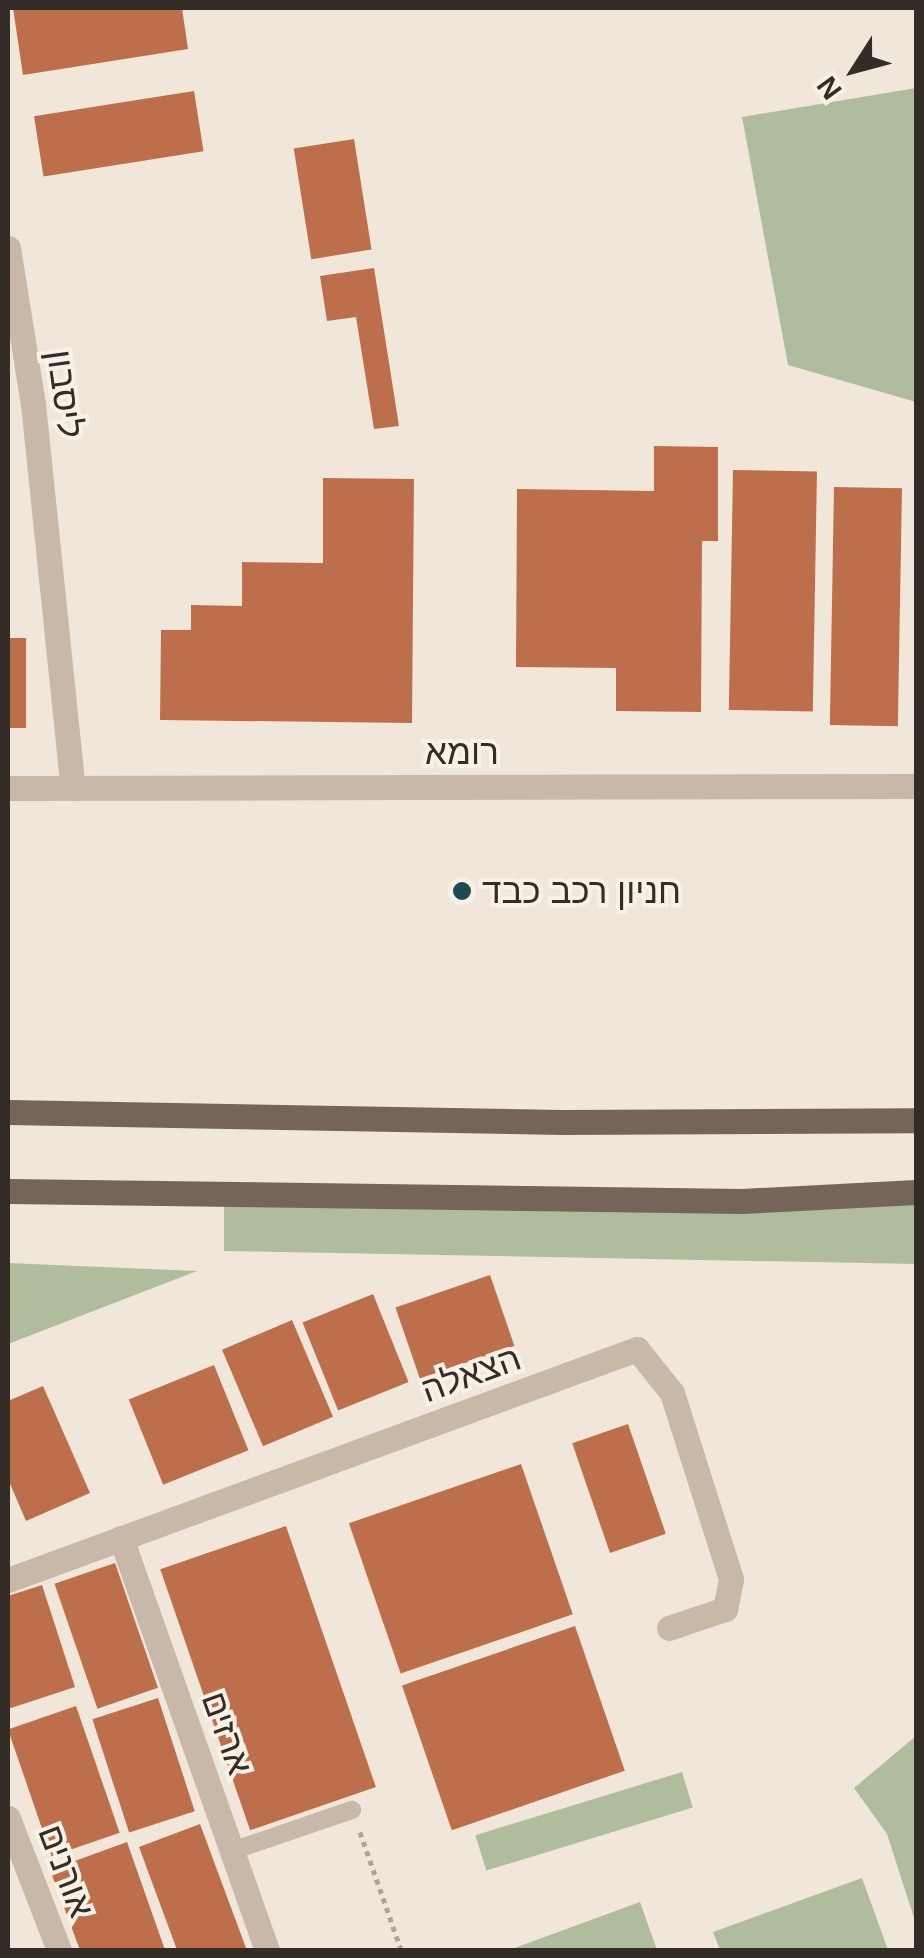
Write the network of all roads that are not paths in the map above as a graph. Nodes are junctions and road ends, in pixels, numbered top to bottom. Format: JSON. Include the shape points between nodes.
{"nodes":[{"id":1,"x":8,"y":248,"type":"edge"},
{"id":2,"x":916,"y":786,"type":"edge"},
{"id":3,"x":8,"y":788,"type":"edge"},
{"id":4,"x":73,"y":788,"type":"junction"},
{"id":5,"x":8,"y":1112,"type":"edge"},
{"id":6,"x":916,"y":1120,"type":"edge"},
{"id":7,"x":8,"y":1191,"type":"edge"},
{"id":8,"x":916,"y":1192,"type":"edge"},
{"id":9,"x":121,"y":1538,"type":"junction"},
{"id":10,"x":8,"y":1580,"type":"edge"},
{"id":11,"x":669,"y":1628,"type":"dead end"},
{"id":12,"x":352,"y":1810,"type":"road end"},
{"id":13,"x":8,"y":1818,"type":"edge"},
{"id":14,"x":232,"y":1850,"type":"junction"},
{"id":15,"x":59,"y":1950,"type":"edge"},
{"id":16,"x":268,"y":1950,"type":"edge"}],
"edges":[{"from":1,"to":4,"type":"street","name":"ליסבון","via":[[33,404]]},
{"from":2,"to":4,"type":"street","name":"רומא"},
{"from":3,"to":4,"type":"street","name":"רומא"},
{"from":5,"to":6,"type":"main road","via":[[542,1122]]},
{"from":7,"to":8,"type":"main road","via":[[742,1201]]},
{"from":9,"to":10,"type":"street","name":"הצאלה"},
{"from":9,"to":11,"type":"street","name":"הצאלה","via":[[637,1349],[672,1394],[731,1580],[725,1609]]},
{"from":9,"to":14,"type":"street","name":"ארזים"},
{"from":12,"to":14,"type":"lane"},
{"from":13,"to":15,"type":"street","name":"אורנים"},
{"from":14,"to":16,"type":"street","name":"ארזים"}]}
